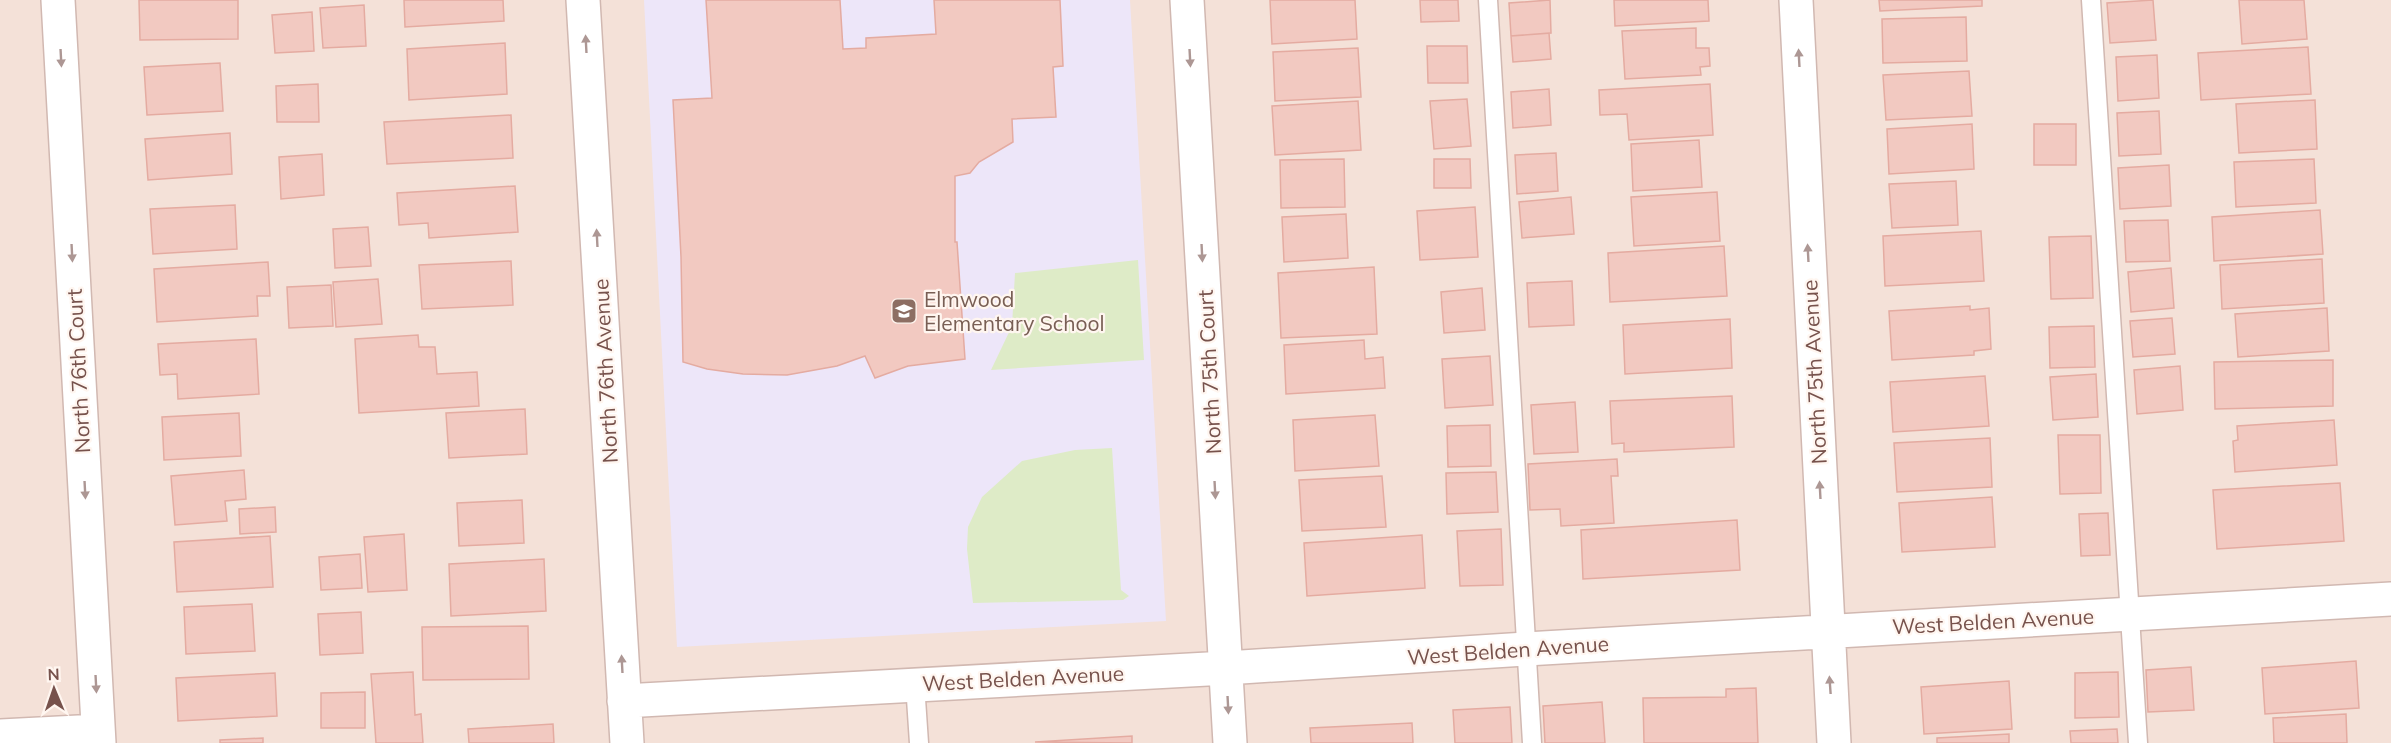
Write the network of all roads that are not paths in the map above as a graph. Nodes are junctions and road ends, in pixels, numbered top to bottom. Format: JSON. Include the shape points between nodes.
{"nodes":[{"id":1,"x":58,"y":0,"type":"edge"},
{"id":2,"x":583,"y":0,"type":"edge"},
{"id":3,"x":1187,"y":0,"type":"edge"},
{"id":4,"x":1488,"y":0,"type":"edge"},
{"id":5,"x":1796,"y":0,"type":"edge"},
{"id":6,"x":2091,"y":0,"type":"edge"},
{"id":7,"x":2391,"y":599,"type":"edge"},
{"id":8,"x":2131,"y":614,"type":"junction"},
{"id":9,"x":1827,"y":631,"type":"junction"},
{"id":10,"x":1526,"y":648,"type":"junction"},
{"id":11,"x":1226,"y":668,"type":"junction"},
{"id":12,"x":915,"y":684,"type":"junction"},
{"id":13,"x":624,"y":701,"type":"junction"},
{"id":14,"x":0,"y":736,"type":"edge"},
{"id":15,"x":98,"y":737,"type":"edge"},
{"id":16,"x":627,"y":743,"type":"edge"},
{"id":17,"x":919,"y":743,"type":"edge"},
{"id":18,"x":1230,"y":743,"type":"edge"},
{"id":19,"x":1532,"y":743,"type":"edge"},
{"id":20,"x":1834,"y":743,"type":"edge"},
{"id":21,"x":2138,"y":743,"type":"edge"}],
"edges":[{"from":1,"to":15,"type":"street","name":"North 76th Court","one_way":true},
{"from":13,"to":2,"type":"street","name":"North 76th Avenue","one_way":true},
{"from":3,"to":11,"type":"street","name":"North 75th Court","one_way":true},
{"from":4,"to":10,"type":"lane"},
{"from":9,"to":5,"type":"street","name":"North 75th Avenue","one_way":true},
{"from":6,"to":8,"type":"lane"},
{"from":7,"to":8,"type":"street","name":"West Belden Avenue"},
{"from":8,"to":9,"type":"street","name":"West Belden Avenue"},
{"from":8,"to":21,"type":"lane"},
{"from":9,"to":10,"type":"street","name":"West Belden Avenue"},
{"from":20,"to":9,"type":"street","name":"North 75th Avenue","one_way":true},
{"from":10,"to":11,"type":"street","name":"West Belden Avenue"},
{"from":10,"to":19,"type":"lane"},
{"from":11,"to":12,"type":"street","name":"West Belden Avenue"},
{"from":11,"to":18,"type":"street","name":"North 75th Court","one_way":true},
{"from":12,"to":13,"type":"street","name":"West Belden Avenue"},
{"from":12,"to":17,"type":"lane"},
{"from":13,"to":16,"type":"street","name":"North 76th Avenue"},
{"from":14,"to":15,"type":"street"}]}
